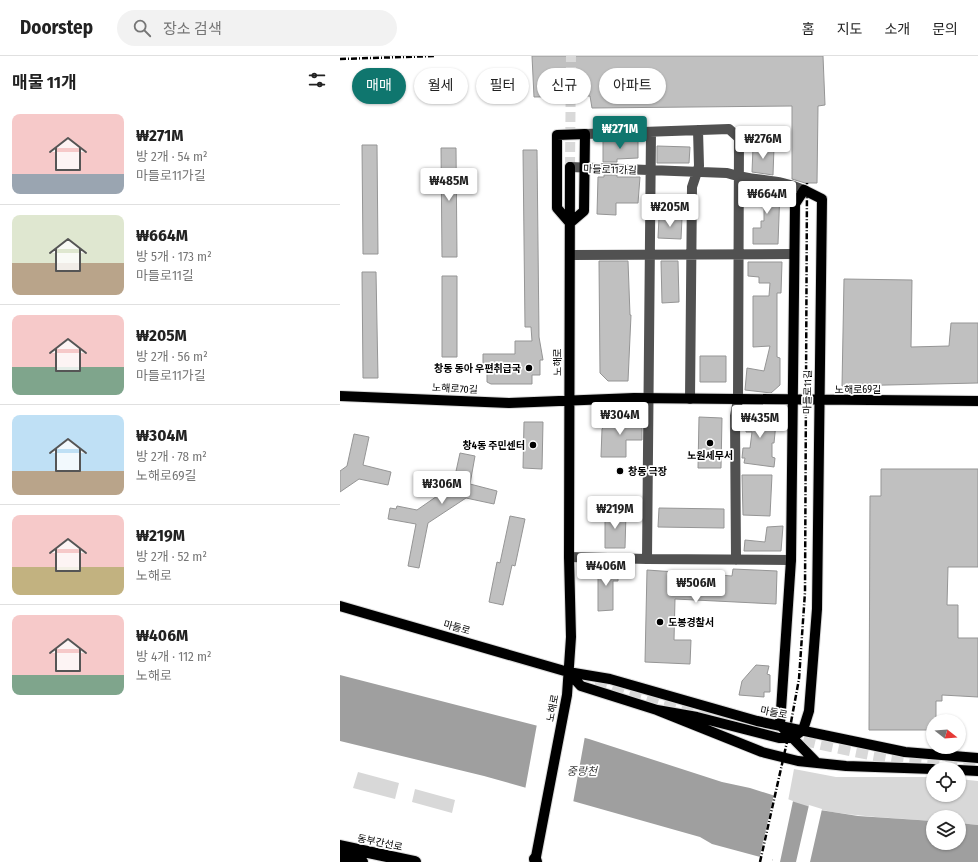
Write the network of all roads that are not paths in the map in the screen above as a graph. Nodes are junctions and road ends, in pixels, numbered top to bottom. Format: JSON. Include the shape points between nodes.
{"nodes":[{"id":1,"x":698,"y":130,"type":"junction"},
{"id":2,"x":650,"y":132,"type":"junction"},
{"id":3,"x":585,"y":134,"type":"junction"},
{"id":4,"x":570,"y":167,"type":"joint"},
{"id":5,"x":584,"y":168,"type":"junction"},
{"id":6,"x":650,"y":170,"type":"junction"},
{"id":7,"x":697,"y":172,"type":"junction"},
{"id":8,"x":738,"y":177,"type":"junction"},
{"id":9,"x":804,"y":190,"type":"junction"},
{"id":10,"x":570,"y":223,"type":"junction"},
{"id":11,"x":649,"y":254,"type":"junction"},
{"id":12,"x":793,"y":254,"type":"junction"},
{"id":13,"x":570,"y":255,"type":"junction"},
{"id":14,"x":690,"y":255,"type":"junction"},
{"id":15,"x":738,"y":255,"type":"junction"},
{"id":16,"x":340,"y":396,"type":"edge"},
{"id":17,"x":647,"y":399,"type":"junction"},
{"id":18,"x":690,"y":399,"type":"junction"},
{"id":19,"x":738,"y":400,"type":"junction"},
{"id":20,"x":791,"y":400,"type":"junction"},
{"id":21,"x":818,"y":400,"type":"junction"},
{"id":22,"x":569,"y":401,"type":"junction"},
{"id":23,"x":978,"y":401,"type":"edge"},
{"id":24,"x":569,"y":557,"type":"junction"},
{"id":25,"x":647,"y":560,"type":"junction"},
{"id":26,"x":736,"y":560,"type":"junction"},
{"id":27,"x":791,"y":560,"type":"junction"},
{"id":28,"x":340,"y":606,"type":"edge"},
{"id":29,"x":568,"y":672,"type":"junction"},
{"id":30,"x":783,"y":700,"type":"junction"},
{"id":31,"x":657,"y":710,"type":"junction"},
{"id":32,"x":757,"y":721,"type":"junction"},
{"id":33,"x":780,"y":725,"type":"junction"},
{"id":34,"x":804,"y":730,"type":"junction"},
{"id":35,"x":792,"y":738,"type":"junction"},
{"id":36,"x":978,"y":758,"type":"edge"},
{"id":37,"x":817,"y":763,"type":"junction"},
{"id":38,"x":926,"y":769,"type":"edge"},
{"id":39,"x":966,"y":770,"type":"edge"},
{"id":40,"x":978,"y":770,"type":"edge"},
{"id":41,"x":340,"y":846,"type":"edge"},
{"id":42,"x":340,"y":856,"type":"edge"},
{"id":43,"x":535,"y":861,"type":"edge"},
{"id":44,"x":362,"y":862,"type":"edge"},
{"id":45,"x":415,"y":862,"type":"edge"}],
"edges":[{"from":1,"to":2,"type":"street"},
{"from":1,"to":7,"type":"street"},
{"from":1,"to":8,"type":"street","via":[[729,129],[739,138]]},
{"from":2,"to":3,"type":"street"},
{"from":2,"to":6,"type":"street","name":"마들로11가길"},
{"from":3,"to":5,"type":"main road"},
{"from":3,"to":10,"type":"main road","via":[[557,135],[557,208]]},
{"from":4,"to":5,"type":"street","name":"마들로11가길"},
{"from":4,"to":10,"type":"main road","name":"노해로"},
{"from":5,"to":6,"type":"street","name":"마들로11가길"},
{"from":5,"to":10,"type":"main road","via":[[584,211]]},
{"from":6,"to":7,"type":"street","name":"마들로11가길"},
{"from":6,"to":11,"type":"street","name":"마들로11가길"},
{"from":7,"to":8,"type":"street","name":"마들로11가길","via":[[727,173]]},
{"from":7,"to":14,"type":"street","via":[[692,187]]},
{"from":8,"to":9,"type":"street","name":"마들로11가길","via":[[790,183]]},
{"from":8,"to":15,"type":"street"},
{"from":9,"to":12,"type":"main road","name":"마들로11길","via":[[795,204]]},
{"from":9,"to":21,"type":"main road","name":"마들로11길","via":[[822,199]]},
{"from":10,"to":13,"type":"main road","name":"노해로"},
{"from":11,"to":13,"type":"street"},
{"from":11,"to":14,"type":"street"},
{"from":11,"to":17,"type":"street"},
{"from":12,"to":15,"type":"street"},
{"from":12,"to":20,"type":"main road","name":"마들로11길"},
{"from":13,"to":22,"type":"main road","name":"노해로"},
{"from":14,"to":15,"type":"street"},
{"from":14,"to":18,"type":"street"},
{"from":15,"to":19,"type":"street"},
{"from":16,"to":22,"type":"main road","name":"노해로70길","via":[[509,402]]},
{"from":17,"to":18,"type":"main road","name":"노해로69길"},
{"from":17,"to":22,"type":"main road","name":"노해로69길"},
{"from":17,"to":25,"type":"street"},
{"from":18,"to":19,"type":"main road","name":"노해로69길"},
{"from":19,"to":20,"type":"main road","name":"노해로69길"},
{"from":19,"to":26,"type":"street","via":[[735,416]]},
{"from":20,"to":21,"type":"main road","name":"노해로69길"},
{"from":20,"to":27,"type":"main road","name":"마들로11길"},
{"from":21,"to":23,"type":"main road","name":"노해로69길"},
{"from":21,"to":34,"type":"main road","name":"마들로11길","via":[[817,609],[809,712]]},
{"from":22,"to":24,"type":"main road","name":"노해로"},
{"from":24,"to":25,"type":"street"},
{"from":24,"to":29,"type":"main road","name":"노해로","via":[[571,637]]},
{"from":25,"to":26,"type":"street"},
{"from":26,"to":27,"type":"street"},
{"from":27,"to":30,"type":"main road","name":"마들로11길"},
{"from":28,"to":29,"type":"main road","name":"마들로"},
{"from":29,"to":31,"type":"main road","name":"마들로","via":[[582,686]]},
{"from":29,"to":32,"type":"main road","name":"마들로","via":[[610,679]]},
{"from":29,"to":43,"type":"main road","name":"노해로","via":[[567,695]]},
{"from":30,"to":32,"type":"main road","via":[[776,714]]},
{"from":30,"to":33,"type":"main road","name":"마들로11길"},
{"from":31,"to":35,"type":"main road","via":[[697,717],[779,738]]},
{"from":31,"to":37,"type":"main road","name":"마들로","via":[[762,752]]},
{"from":32,"to":33,"type":"main road","name":"마들로"},
{"from":33,"to":34,"type":"main road","name":"마들로"},
{"from":33,"to":35,"type":"main road"},
{"from":34,"to":35,"type":"main road"},
{"from":34,"to":36,"type":"main road","name":"마들로","via":[[904,752]]},
{"from":35,"to":37,"type":"main road"},
{"from":37,"to":38,"type":"main road","name":"마들로"},
{"from":39,"to":40,"type":"main road"},
{"from":41,"to":45,"type":"highway","name":"동부간선로"},
{"from":42,"to":44,"type":"highway"}]}
